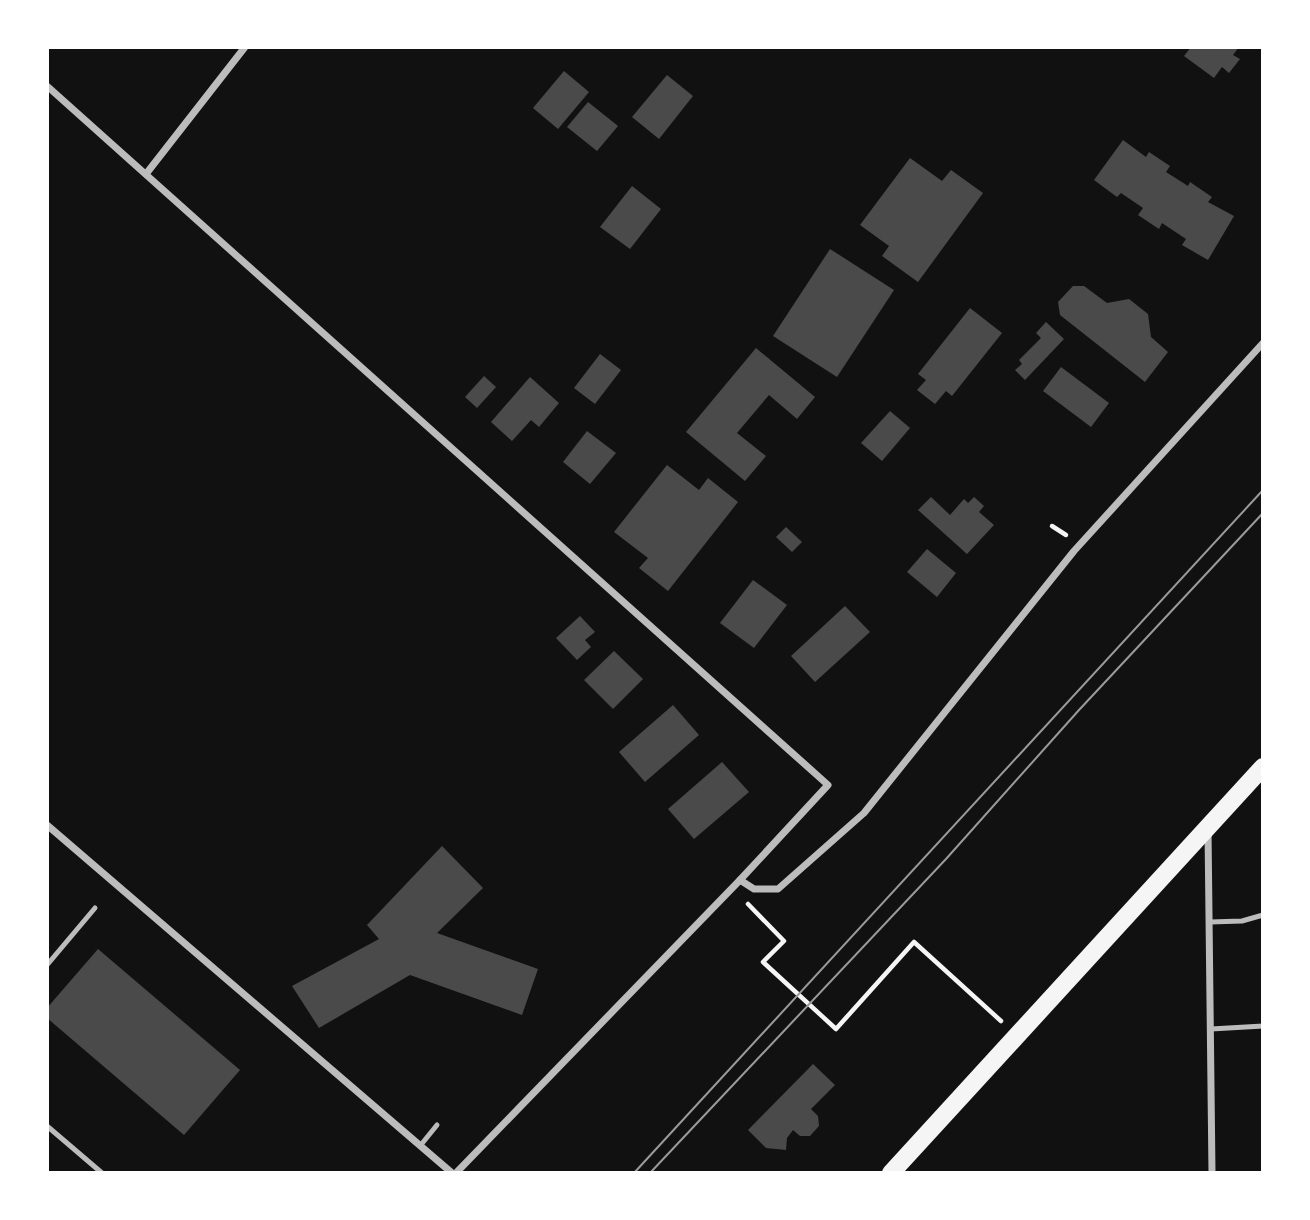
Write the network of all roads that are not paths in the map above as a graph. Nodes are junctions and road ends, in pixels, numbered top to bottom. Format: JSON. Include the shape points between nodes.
{"nodes":[{"id":1,"x":245,"y":47,"type":"edge"},
{"id":2,"x":47,"y":86,"type":"edge"},
{"id":3,"x":145,"y":174,"type":"junction"},
{"id":4,"x":1263,"y":342,"type":"edge"},
{"id":5,"x":1263,"y":767,"type":"edge"},
{"id":6,"x":47,"y":825,"type":"edge"},
{"id":7,"x":1208,"y":827,"type":"junction"},
{"id":8,"x":740,"y":880,"type":"junction"},
{"id":9,"x":95,"y":908,"type":"dead end"},
{"id":10,"x":1263,"y":915,"type":"edge"},
{"id":11,"x":1210,"y":922,"type":"junction"},
{"id":12,"x":47,"y":965,"type":"edge"},
{"id":13,"x":1263,"y":1027,"type":"edge"},
{"id":14,"x":1211,"y":1028,"type":"junction"},
{"id":15,"x":437,"y":1125,"type":"dead end"},
{"id":16,"x":47,"y":1126,"type":"edge"},
{"id":17,"x":420,"y":1146,"type":"junction"},
{"id":18,"x":102,"y":1173,"type":"edge"},
{"id":19,"x":454,"y":1173,"type":"edge"},
{"id":20,"x":891,"y":1173,"type":"edge"},
{"id":21,"x":1212,"y":1173,"type":"edge"}],
"edges":[{"from":1,"to":3,"type":"street"},
{"from":2,"to":3,"type":"street"},
{"from":3,"to":8,"type":"street","via":[[828,785]]},
{"from":4,"to":8,"type":"street","via":[[1074,551],[864,813],[778,889],[754,889]]},
{"from":5,"to":7,"type":"main road"},
{"from":6,"to":17,"type":"street"},
{"from":7,"to":11,"type":"street"},
{"from":7,"to":20,"type":"main road"},
{"from":8,"to":19,"type":"street"},
{"from":9,"to":12,"type":"lane"},
{"from":10,"to":11,"type":"lane"},
{"from":11,"to":14,"type":"street"},
{"from":13,"to":14,"type":"lane"},
{"from":14,"to":21,"type":"street"},
{"from":15,"to":17,"type":"lane"},
{"from":16,"to":18,"type":"lane"},
{"from":17,"to":19,"type":"street"}]}
